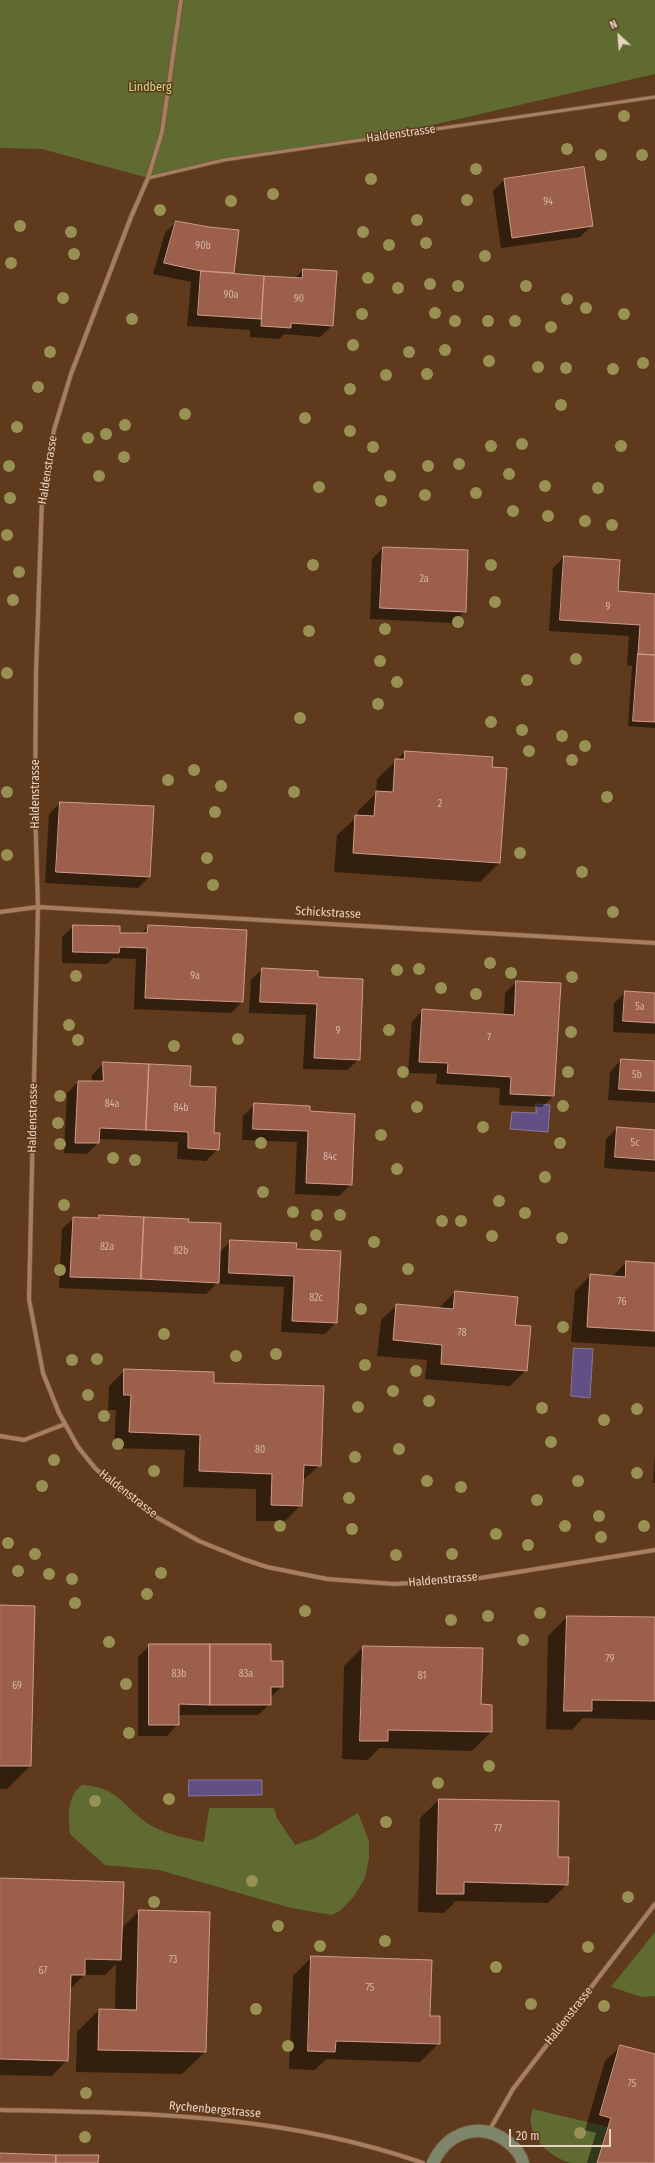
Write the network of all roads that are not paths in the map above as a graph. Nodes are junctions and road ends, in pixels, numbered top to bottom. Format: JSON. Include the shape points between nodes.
{"nodes":[{"id":1,"x":181,"y":0,"type":"edge"},
{"id":2,"x":655,"y":97,"type":"edge"},
{"id":3,"x":148,"y":178,"type":"junction"},
{"id":4,"x":38,"y":907,"type":"junction"},
{"id":5,"x":0,"y":912,"type":"edge"},
{"id":6,"x":655,"y":943,"type":"edge"},
{"id":7,"x":64,"y":1424,"type":"junction"},
{"id":8,"x":0,"y":1436,"type":"edge"},
{"id":9,"x":655,"y":1550,"type":"edge"},
{"id":10,"x":655,"y":1904,"type":"edge"},
{"id":11,"x":0,"y":2110,"type":"edge"},
{"id":12,"x":488,"y":2132,"type":"junction"},
{"id":13,"x":423,"y":2163,"type":"edge"},
{"id":14,"x":433,"y":2163,"type":"edge"},
{"id":15,"x":523,"y":2163,"type":"edge"}],
"edges":[{"from":1,"to":3,"type":"street","name":"Haldenstrasse","via":[[162,132]]},
{"from":2,"to":3,"type":"lane","name":"Haldenstrasse","via":[[224,160]]},
{"from":3,"to":4,"type":"street","name":"Haldenstrasse","via":[[71,374],[54,430],[42,499],[36,673],[35,807]]},
{"from":4,"to":5,"type":"street","name":"Schickstrasse"},
{"from":4,"to":6,"type":"street","name":"Schickstrasse"},
{"from":4,"to":7,"type":"street","name":"Haldenstrasse","via":[[29,1299],[43,1373]]},
{"from":7,"to":8,"type":"street","via":[[24,1440]]},
{"from":7,"to":9,"type":"street","name":"Haldenstrasse","via":[[95,1468],[119,1490],[156,1517],[222,1551],[289,1572],[327,1579],[394,1584],[474,1579]]},
{"from":10,"to":12,"type":"street","name":"Haldenstrasse","via":[[513,2089]]},
{"from":11,"to":13,"type":"street","name":"Rychenbergstrasse","via":[[143,2114],[236,2120],[349,2141]]},
{"from":12,"to":14,"type":"street","via":[[459,2134],[447,2142]]},
{"from":12,"to":15,"type":"street","via":[[514,2147]]}]}
